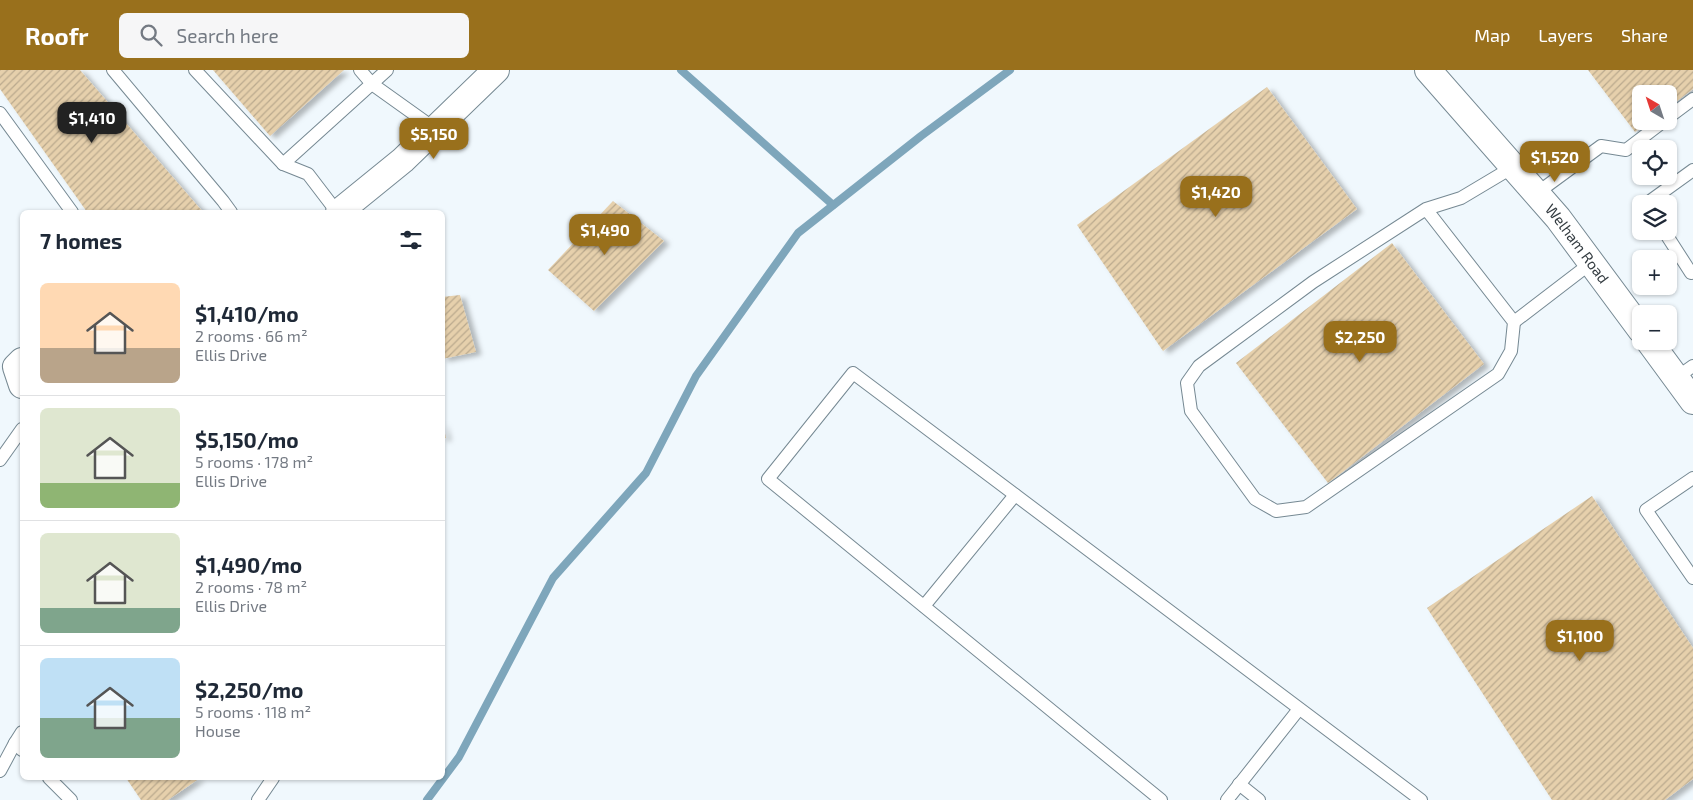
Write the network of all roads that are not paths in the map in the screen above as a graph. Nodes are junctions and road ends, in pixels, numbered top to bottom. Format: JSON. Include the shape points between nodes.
{"nodes":[{"id":1,"x":113,"y":70,"type":"edge"},
{"id":2,"x":195,"y":70,"type":"edge"},
{"id":3,"x":360,"y":70,"type":"edge"},
{"id":4,"x":388,"y":70,"type":"edge"},
{"id":5,"x":496,"y":70,"type":"edge"},
{"id":6,"x":1434,"y":72,"type":"edge"},
{"id":7,"x":372,"y":84,"type":"junction"},
{"id":8,"x":1693,"y":99,"type":"edge"},
{"id":9,"x":1678,"y":111,"type":"edge"},
{"id":10,"x":0,"y":113,"type":"edge"},
{"id":11,"x":435,"y":129,"type":"junction"},
{"id":12,"x":1652,"y":130,"type":"edge"},
{"id":13,"x":283,"y":164,"type":"junction"},
{"id":14,"x":1513,"y":166,"type":"junction"},
{"id":15,"x":1693,"y":170,"type":"edge"},
{"id":16,"x":1537,"y":193,"type":"junction"},
{"id":17,"x":1658,"y":195,"type":"edge"},
{"id":18,"x":1426,"y":209,"type":"junction"},
{"id":19,"x":71,"y":210,"type":"edge"},
{"id":20,"x":230,"y":210,"type":"edge"},
{"id":21,"x":336,"y":210,"type":"edge"},
{"id":22,"x":340,"y":210,"type":"edge"},
{"id":23,"x":1670,"y":240,"type":"edge"},
{"id":24,"x":1592,"y":263,"type":"junction"},
{"id":25,"x":1693,"y":272,"type":"edge"},
{"id":26,"x":1632,"y":318,"type":"edge"},
{"id":27,"x":1514,"y":322,"type":"junction"},
{"id":28,"x":1659,"y":350,"type":"edge"},
{"id":29,"x":20,"y":363,"type":"edge"},
{"id":30,"x":1685,"y":372,"type":"edge"},
{"id":31,"x":20,"y":379,"type":"edge"},
{"id":32,"x":1693,"y":401,"type":"edge"},
{"id":33,"x":20,"y":432,"type":"edge"},
{"id":34,"x":0,"y":460,"type":"edge"},
{"id":35,"x":1693,"y":478,"type":"edge"},
{"id":36,"x":1015,"y":496,"type":"junction"},
{"id":37,"x":1693,"y":578,"type":"edge"},
{"id":38,"x":924,"y":606,"type":"junction"},
{"id":39,"x":1299,"y":709,"type":"junction"},
{"id":40,"x":20,"y":742,"type":"edge"},
{"id":41,"x":0,"y":771,"type":"edge"},
{"id":42,"x":51,"y":780,"type":"edge"},
{"id":43,"x":272,"y":780,"type":"edge"},
{"id":44,"x":1240,"y":784,"type":"junction"},
{"id":45,"x":71,"y":800,"type":"edge"},
{"id":46,"x":258,"y":800,"type":"edge"},
{"id":47,"x":1161,"y":800,"type":"edge"},
{"id":48,"x":1227,"y":800,"type":"edge"},
{"id":49,"x":1259,"y":800,"type":"edge"},
{"id":50,"x":1421,"y":800,"type":"edge"}],
"edges":[{"from":1,"to":20,"type":"lane"},
{"from":2,"to":13,"type":"lane"},
{"from":3,"to":7,"type":"lane"},
{"from":4,"to":7,"type":"lane"},
{"from":5,"to":11,"type":"street"},
{"from":6,"to":14,"type":"street","name":"Welham Road"},
{"from":7,"to":11,"type":"lane"},
{"from":7,"to":13,"type":"lane"},
{"from":8,"to":9,"type":"lane"},
{"from":10,"to":19,"type":"lane"},
{"from":11,"to":22,"type":"street","via":[[403,160]]},
{"from":12,"to":16,"type":"lane","via":[[1626,150],[1601,146]]},
{"from":13,"to":21,"type":"lane","via":[[308,174]]},
{"from":14,"to":16,"type":"street","name":"Welham Road"},
{"from":14,"to":18,"type":"lane","via":[[1461,198]]},
{"from":15,"to":17,"type":"lane"},
{"from":16,"to":24,"type":"street","name":"Welham Road"},
{"from":18,"to":27,"type":"lane"},
{"from":18,"to":27,"type":"lane","via":[[1306,288],[1199,366],[1188,383],[1191,411],[1254,499],[1276,511],[1306,507],[1498,374],[1510,351]]},
{"from":23,"to":25,"type":"lane"},
{"from":24,"to":26,"type":"street","name":"Welham Road"},
{"from":24,"to":27,"type":"lane"},
{"from":28,"to":30,"type":"street"},
{"from":29,"to":31,"type":"street","via":[[16,367]]},
{"from":30,"to":32,"type":"street"},
{"from":33,"to":34,"type":"lane"},
{"from":35,"to":37,"type":"lane","via":[[1646,510]]},
{"from":36,"to":38,"type":"lane"},
{"from":36,"to":38,"type":"lane","via":[[853,373],[768,479]]},
{"from":36,"to":39,"type":"lane"},
{"from":38,"to":47,"type":"lane"},
{"from":39,"to":44,"type":"lane"},
{"from":39,"to":50,"type":"lane"},
{"from":40,"to":41,"type":"lane"},
{"from":42,"to":45,"type":"lane"},
{"from":43,"to":46,"type":"lane"},
{"from":44,"to":48,"type":"lane"},
{"from":44,"to":49,"type":"lane"}]}
